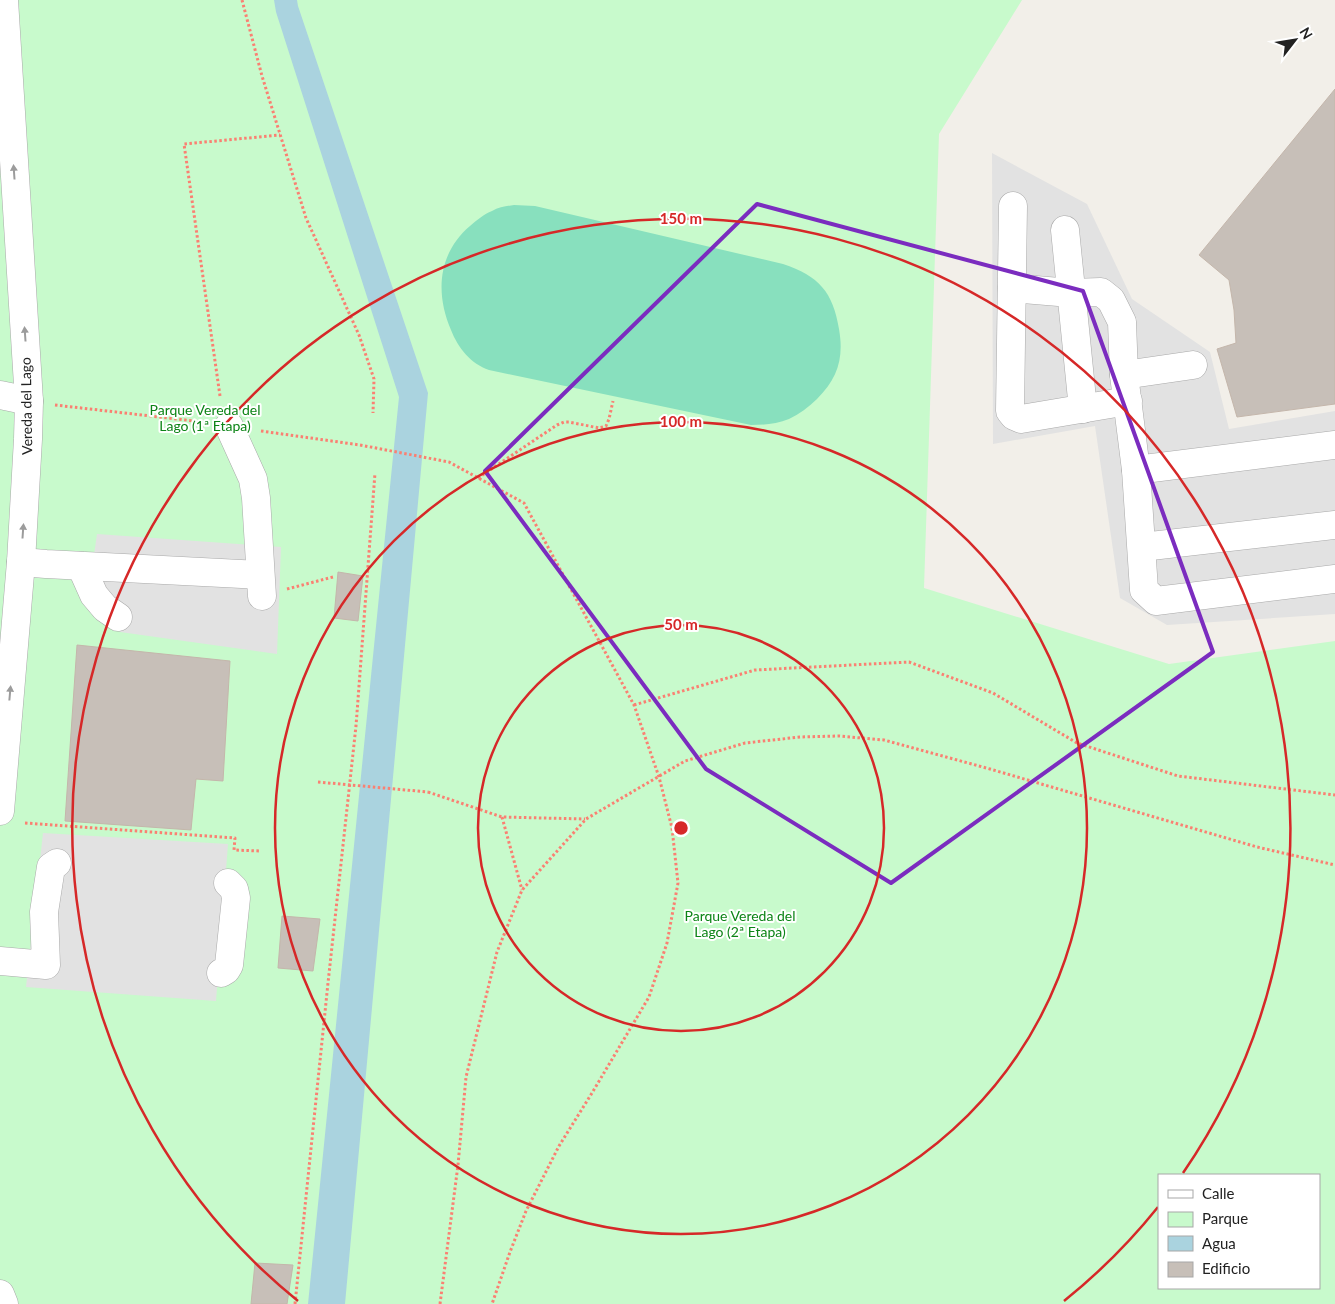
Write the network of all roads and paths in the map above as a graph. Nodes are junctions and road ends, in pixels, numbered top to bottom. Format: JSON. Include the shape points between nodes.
{"nodes":[{"id":1,"x":4,"y":0,"type":"edge"},
{"id":2,"x":242,"y":0,"type":"edge"},
{"id":3,"x":280,"y":135,"type":"junction"},
{"id":4,"x":1013,"y":206,"type":"dead end"},
{"id":5,"x":1065,"y":230,"type":"dead end"},
{"id":6,"x":1012,"y":288,"type":"junction"},
{"id":7,"x":1071,"y":293,"type":"junction"},
{"id":8,"x":1193,"y":365,"type":"dead end"},
{"id":9,"x":1124,"y":375,"type":"junction"},
{"id":10,"x":0,"y":395,"type":"edge"},
{"id":11,"x":220,"y":396,"type":"dead end"},
{"id":12,"x":612,"y":400,"type":"dead end"},
{"id":13,"x":29,"y":401,"type":"junction"},
{"id":14,"x":1128,"y":402,"type":"junction"},
{"id":15,"x":1082,"y":409,"type":"junction"},
{"id":16,"x":373,"y":412,"type":"dead end"},
{"id":17,"x":229,"y":426,"type":"junction"},
{"id":18,"x":1335,"y":445,"type":"edge"},
{"id":19,"x":1136,"y":470,"type":"junction"},
{"id":20,"x":375,"y":473,"type":"dead end"},
{"id":21,"x":478,"y":478,"type":"junction"},
{"id":22,"x":1335,"y":526,"type":"edge"},
{"id":23,"x":1142,"y":547,"type":"junction"},
{"id":24,"x":21,"y":562,"type":"junction"},
{"id":25,"x":81,"y":566,"type":"junction"},
{"id":26,"x":332,"y":576,"type":"dead end"},
{"id":27,"x":1335,"y":579,"type":"edge"},
{"id":28,"x":261,"y":586,"type":"junction"},
{"id":29,"x":118,"y":617,"type":"dead end"},
{"id":30,"x":634,"y":704,"type":"junction"},
{"id":31,"x":659,"y":777,"type":"junction"},
{"id":32,"x":318,"y":782,"type":"dead end"},
{"id":33,"x":1335,"y":796,"type":"edge"},
{"id":34,"x":11,"y":817,"type":"edge"},
{"id":35,"x":502,"y":818,"type":"junction"},
{"id":36,"x":586,"y":819,"type":"junction"},
{"id":37,"x":260,"y":851,"type":"dead end"},
{"id":38,"x":57,"y":862,"type":"dead end"},
{"id":39,"x":1335,"y":865,"type":"edge"},
{"id":40,"x":228,"y":883,"type":"dead end"},
{"id":41,"x":522,"y":890,"type":"junction"},
{"id":42,"x":0,"y":961,"type":"edge"},
{"id":43,"x":221,"y":973,"type":"dead end"},
{"id":44,"x":0,"y":1294,"type":"edge"},
{"id":45,"x":4,"y":1304,"type":"edge"},
{"id":46,"x":295,"y":1304,"type":"edge"},
{"id":47,"x":440,"y":1304,"type":"edge"},
{"id":48,"x":492,"y":1304,"type":"edge"}],
"edges":[{"from":13,"to":1,"type":"street","name":"Vereda del Lago","one_way":true},
{"from":2,"to":3,"type":"path"},
{"from":3,"to":11,"type":"path","via":[[184,144]]},
{"from":3,"to":16,"type":"path","via":[[306,218],[359,335],[374,380]]},
{"from":4,"to":6,"type":"street"},
{"from":5,"to":7,"type":"street"},
{"from":6,"to":7,"type":"street"},
{"from":6,"to":15,"type":"street","via":[[1010,411],[1021,419]]},
{"from":7,"to":9,"type":"street","via":[[1100,292],[1111,300],[1122,322]]},
{"from":7,"to":15,"type":"street"},
{"from":8,"to":9,"type":"street"},
{"from":9,"to":14,"type":"street"},
{"from":10,"to":13,"type":"street"},
{"from":12,"to":21,"type":"path","via":[[606,426],[599,428],[564,422]]},
{"from":13,"to":17,"type":"path"},
{"from":24,"to":13,"type":"street","name":"Vereda del Lago","one_way":true},
{"from":14,"to":15,"type":"street"},
{"from":14,"to":19,"type":"street"},
{"from":17,"to":21,"type":"path","via":[[449,462]]},
{"from":17,"to":28,"type":"street","via":[[253,479]]},
{"from":18,"to":19,"type":"street"},
{"from":19,"to":23,"type":"street"},
{"from":20,"to":46,"type":"path","via":[[356,726]]},
{"from":21,"to":30,"type":"path","via":[[524,504]]},
{"from":22,"to":23,"type":"street"},
{"from":23,"to":27,"type":"street","via":[[1144,590],[1156,601]]},
{"from":24,"to":25,"type":"street"},
{"from":34,"to":24,"type":"street","name":"Vereda del Lago","one_way":true},
{"from":25,"to":28,"type":"street"},
{"from":25,"to":29,"type":"street","via":[[94,595]]},
{"from":26,"to":28,"type":"path"},
{"from":30,"to":31,"type":"path"},
{"from":30,"to":33,"type":"path","via":[[755,670],[909,662],[993,694],[1077,743],[1178,776]]},
{"from":31,"to":36,"type":"path"},
{"from":31,"to":39,"type":"path","via":[[685,760],[745,743],[839,736],[884,740],[1258,847]]},
{"from":31,"to":48,"type":"path","via":[[672,828],[678,883],[667,943],[649,997],[559,1146],[526,1211]]},
{"from":32,"to":35,"type":"path","bridge":true,"via":[[428,792]]},
{"from":34,"to":37,"type":"path","via":[[235,838],[234,850]]},
{"from":35,"to":36,"type":"path"},
{"from":35,"to":41,"type":"path"},
{"from":36,"to":41,"type":"path"},
{"from":38,"to":42,"type":"street","via":[[52,867],[44,912],[46,964]]},
{"from":40,"to":43,"type":"street","via":[[236,898],[229,964]]},
{"from":41,"to":47,"type":"path","via":[[497,952],[466,1077]]},
{"from":44,"to":45,"type":"street"}]}
